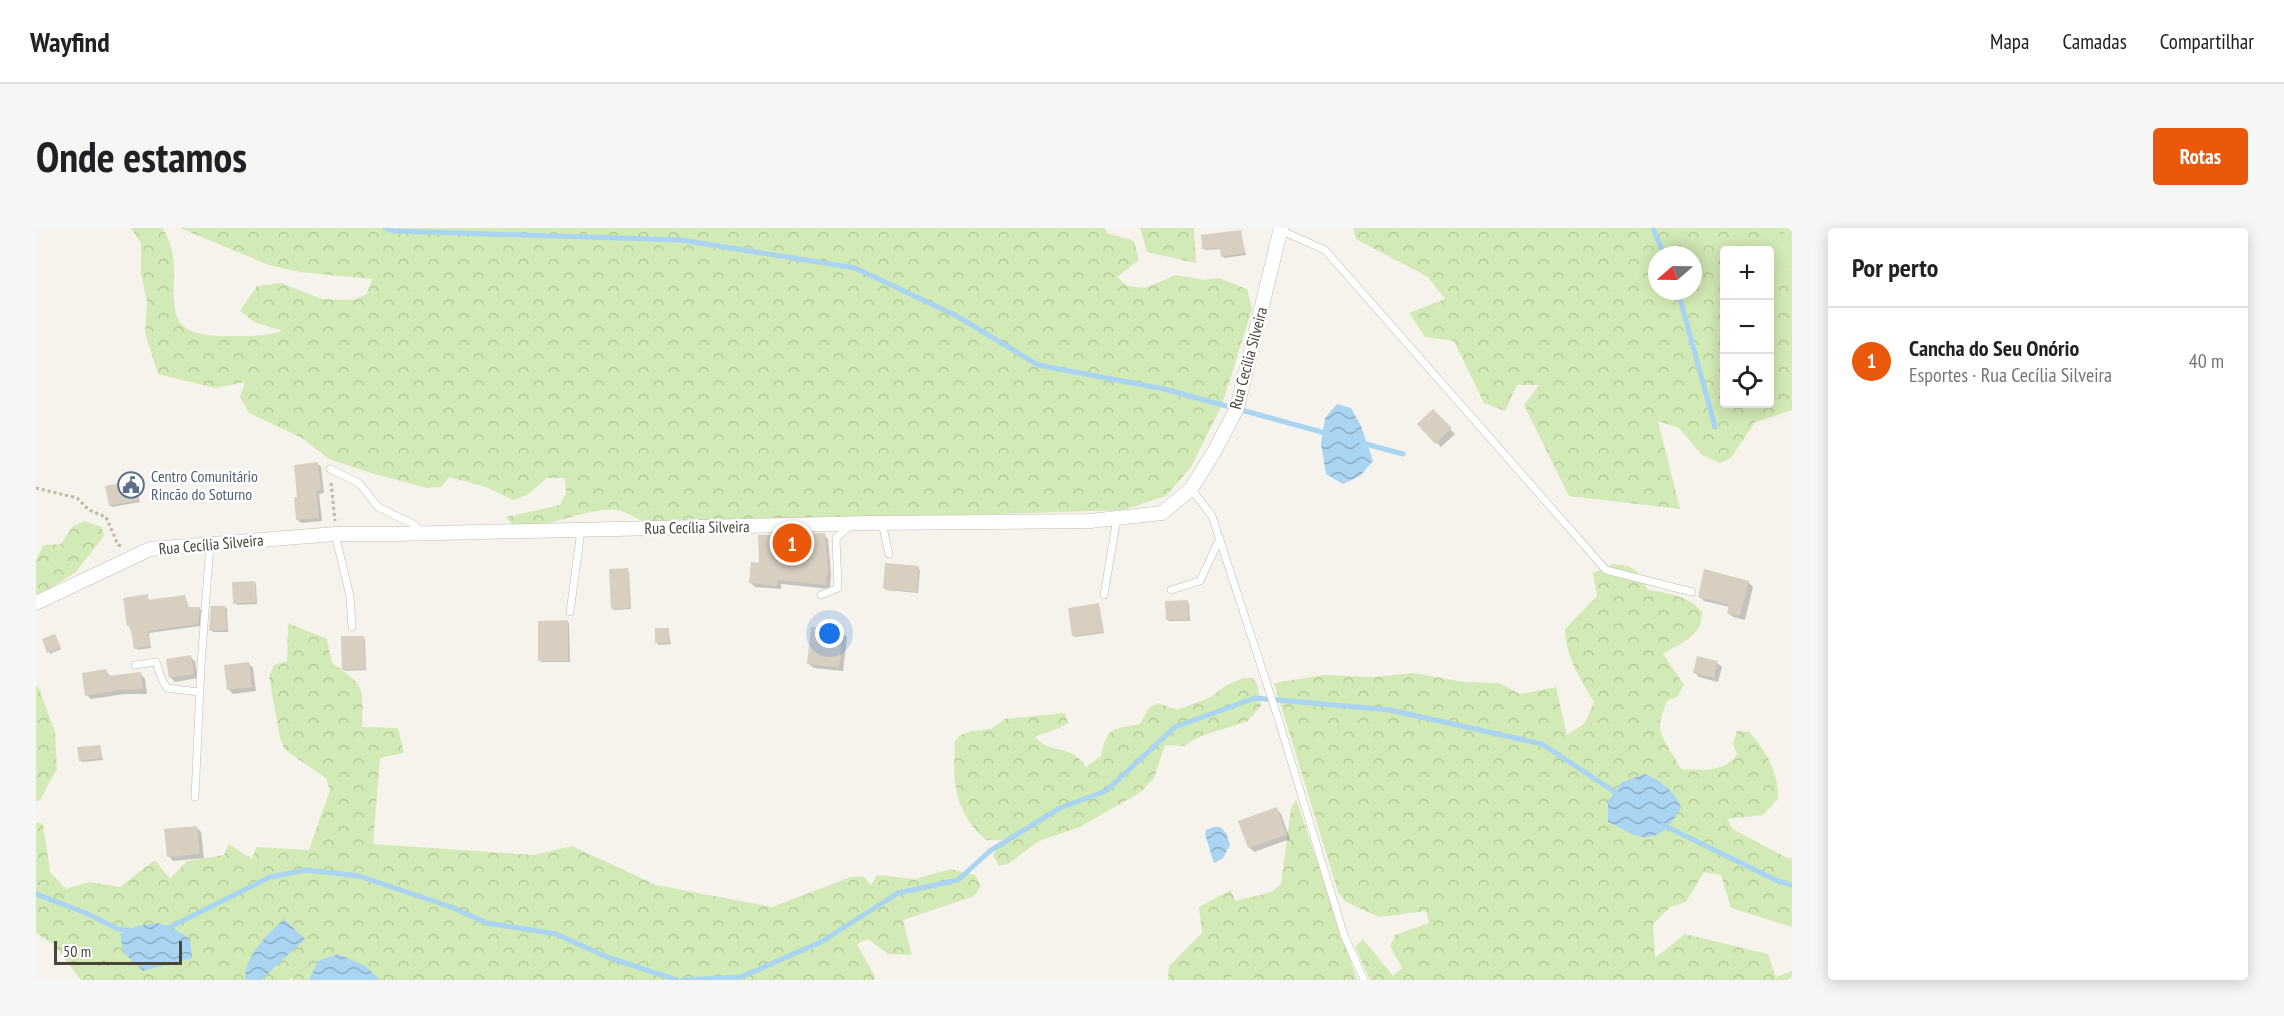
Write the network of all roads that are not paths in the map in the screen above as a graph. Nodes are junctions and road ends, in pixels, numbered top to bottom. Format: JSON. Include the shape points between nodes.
{"nodes":[{"id":1,"x":1280,"y":229,"type":"edge"},
{"id":2,"x":330,"y":469,"type":"road end"},
{"id":3,"x":1191,"y":489,"type":"junction"},
{"id":4,"x":1117,"y":518,"type":"junction"},
{"id":5,"x":853,"y":523,"type":"junction"},
{"id":6,"x":882,"y":523,"type":"junction"},
{"id":7,"x":581,"y":530,"type":"junction"},
{"id":8,"x":335,"y":534,"type":"junction"},
{"id":9,"x":426,"y":534,"type":"junction"},
{"id":10,"x":1220,"y":538,"type":"junction"},
{"id":11,"x":210,"y":544,"type":"junction"},
{"id":12,"x":889,"y":554,"type":"dead end"},
{"id":13,"x":1171,"y":590,"type":"dead end"},
{"id":14,"x":1692,"y":592,"type":"dead end"},
{"id":15,"x":821,"y":595,"type":"dead end"},
{"id":16,"x":1104,"y":596,"type":"dead end"},
{"id":17,"x":36,"y":603,"type":"edge"},
{"id":18,"x":570,"y":612,"type":"dead end"},
{"id":19,"x":352,"y":627,"type":"dead end"},
{"id":20,"x":135,"y":665,"type":"dead end"},
{"id":21,"x":199,"y":692,"type":"junction"},
{"id":22,"x":195,"y":797,"type":"dead end"},
{"id":23,"x":1364,"y":980,"type":"edge"}],
"edges":[{"from":1,"to":3,"type":"street","name":"Rua Cecília Silveira","via":[[1237,408]]},
{"from":1,"to":14,"type":"lane","via":[[1325,250],[1606,570]]},
{"from":2,"to":9,"type":"lane","via":[[359,483],[378,507]]},
{"from":3,"to":4,"type":"street","name":"Rua Cecília Silveira","via":[[1162,513]]},
{"from":3,"to":10,"type":"lane","via":[[1212,516]]},
{"from":4,"to":6,"type":"street","name":"Rua Cecília Silveira"},
{"from":4,"to":16,"type":"lane"},
{"from":5,"to":6,"type":"street","name":"Rua Cecília Silveira"},
{"from":5,"to":7,"type":"street","name":"Rua Cecília Silveira"},
{"from":5,"to":15,"type":"lane","via":[[836,538],[838,588]]},
{"from":6,"to":12,"type":"lane"},
{"from":7,"to":9,"type":"street","name":"Rua Cecília Silveira"},
{"from":7,"to":18,"type":"lane"},
{"from":8,"to":9,"type":"street","name":"Rua Cecília Silveira"},
{"from":8,"to":11,"type":"street","name":"Rua Cecília Silveira"},
{"from":8,"to":19,"type":"lane","via":[[350,596]]},
{"from":10,"to":13,"type":"lane","via":[[1200,580]]},
{"from":10,"to":23,"type":"lane","via":[[1344,935]]},
{"from":11,"to":17,"type":"street","name":"Rua Cecília Silveira","via":[[150,549]]},
{"from":11,"to":21,"type":"lane"},
{"from":20,"to":21,"type":"lane","via":[[156,662],[167,688]]},
{"from":21,"to":22,"type":"lane"}]}
